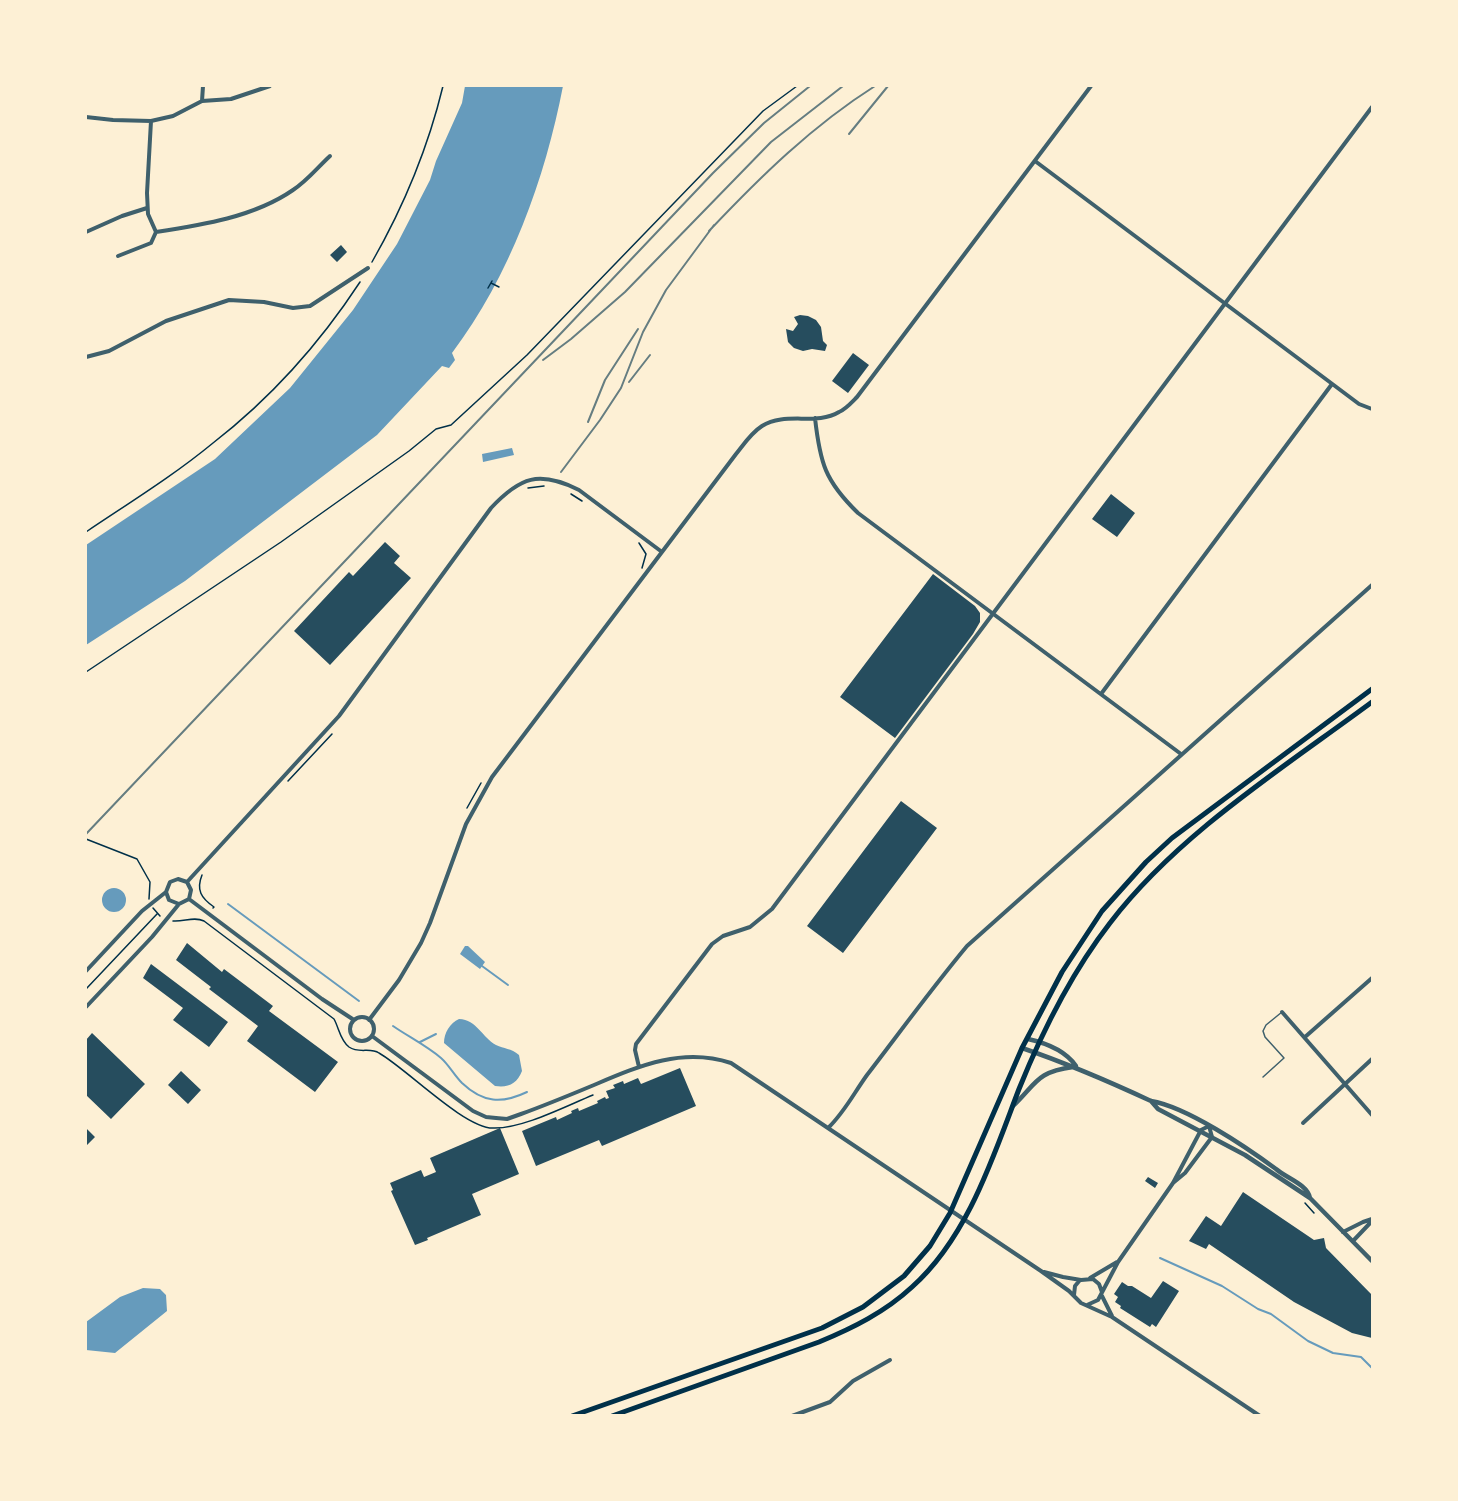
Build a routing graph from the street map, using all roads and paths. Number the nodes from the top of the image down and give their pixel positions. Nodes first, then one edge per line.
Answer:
1 (203, 86) edge
2 (270, 86) edge
3 (443, 86) edge
4 (796, 86) edge
5 (1091, 86) edge
6 (201, 101) junction
7 (1372, 107) edge
8 (86, 117) edge
9 (152, 121) junction
10 (330, 156) dead end
11 (1035, 161) junction
12 (147, 208) junction
13 (86, 232) edge
14 (156, 232) junction
15 (118, 256) dead end
16 (368, 268) joint
17 (360, 281) dead end
18 (499, 287) dead end
19 (488, 288) dead end
20 (1225, 304) junction
21 (86, 357) edge
22 (1332, 384) junction
23 (1372, 409) edge
24 (814, 418) junction
25 (548, 486) dead end
26 (522, 490) dead end
27 (570, 493) dead end
28 (588, 505) dead end
29 (86, 532) edge
30 (636, 541) dead end
31 (662, 552) junction
32 (638, 573) dead end
33 (1372, 585) edge
34 (993, 615) junction
35 (86, 672) edge
36 (1372, 689) edge
37 (1101, 693) junction
38 (1372, 702) edge
39 (336, 729) dead end
40 (1181, 754) junction
41 (486, 776) dead end
42 (286, 784) dead end
43 (465, 813) dead end
44 (86, 839) edge
45 (204, 872) dead end
46 (187, 882) junction
47 (166, 892) junction
48 (189, 899) junction
49 (150, 903) junction
50 (179, 904) junction
51 (157, 913) junction
52 (209, 914) junction
53 (168, 920) junction
54 (204, 921) junction
55 (86, 971) edge
56 (1372, 978) edge
57 (86, 989) edge
58 (86, 1008) edge
59 (1282, 1012) joint
60 (354, 1020) junction
61 (369, 1020) junction
62 (372, 1036) junction
63 (1305, 1037) junction
64 (1028, 1039) junction
65 (1041, 1042) junction
66 (1022, 1047) junction
67 (1036, 1052) junction
68 (1372, 1059) edge
69 (639, 1067) junction
70 (1077, 1067) junction
71 (1263, 1077) dead end
72 (1345, 1084) junction
73 (593, 1095) dead end
74 (1151, 1101) junction
75 (1013, 1106) junction
76 (1372, 1115) edge
77 (1303, 1123) dead end
78 (1209, 1126) junction
79 (828, 1128) junction
80 (1201, 1130) junction
81 (1212, 1137) junction
82 (1173, 1183) junction
83 (1300, 1198) dead end
84 (1310, 1198) junction
85 (1314, 1213) dead end
86 (1372, 1220) edge
87 (1343, 1232) junction
88 (1353, 1241) junction
89 (1372, 1261) edge
90 (1118, 1262) junction
91 (1041, 1271) junction
92 (1089, 1278) junction
93 (1080, 1280) junction
94 (1101, 1294) junction
95 (1075, 1296) junction
96 (1086, 1305) junction
97 (1113, 1317) junction
98 (890, 1360) dead end
99 (572, 1416) edge
100 (612, 1416) edge
101 (792, 1416) edge
102 (1260, 1416) edge

1 - 6 street
2 - 6 street
3 - 16 path
4 - 35 path
5 - 11 street
6 - 9 street
7 - 20 street
8 - 9 street
9 - 12 street
10 - 14 street
11 - 20 street
11 - 24 street
12 - 13 street
12 - 14 street
14 - 15 street
16 - 21 street
17 - 29 path
18 - 19 path
20 - 22 street
20 - 34 street
22 - 23 street
22 - 37 street
24 - 31 street
24 - 34 street
25 - 26 path
27 - 28 path
30 - 32 path
31 - 46 street
31 - 61 street
33 - 40 street
34 - 37 street
34 - 69 street
36 - 64 main road
37 - 40 street
38 - 65 main road
39 - 42 path
40 - 79 street
41 - 43 path
44 - 49 path
45 - 52 path
46 - 47 street
46 - 48 street
47 - 49 street
47 - 50 street
48 - 50 street
48 - 52 street
49 - 51 path
49 - 55 street
50 - 53 street
51 - 53 path
51 - 57 path
52 - 54 path
52 - 60 street
53 - 54 path
53 - 58 street
54 - 73 path
56 - 63 street
59 - 63 street
59 - 71 lane
60 - 61 street
60 - 62 street
61 - 62 street
62 - 69 street
63 - 72 street
64 - 65 street
64 - 66 main road
65 - 67 main road
65 - 70 street
66 - 67 street
66 - 99 main road
67 - 70 street
67 - 75 main road
68 - 72 street
69 - 79 street
70 - 74 street
70 - 75 street
72 - 76 street
72 - 77 street
74 - 78 street
74 - 80 street
75 - 100 main road
78 - 80 street
78 - 81 street
78 - 84 street
79 - 91 street
80 - 81 street
80 - 82 street
81 - 82 street
81 - 84 street
82 - 90 street
83 - 85 path
84 - 87 street
86 - 87 street
86 - 88 street
87 - 88 street
88 - 89 street
90 - 92 street
90 - 94 street
91 - 93 street
91 - 95 street
92 - 93 street
92 - 94 street
93 - 95 street
94 - 96 street
94 - 97 street
95 - 96 street
96 - 97 street
97 - 102 street
98 - 101 street

